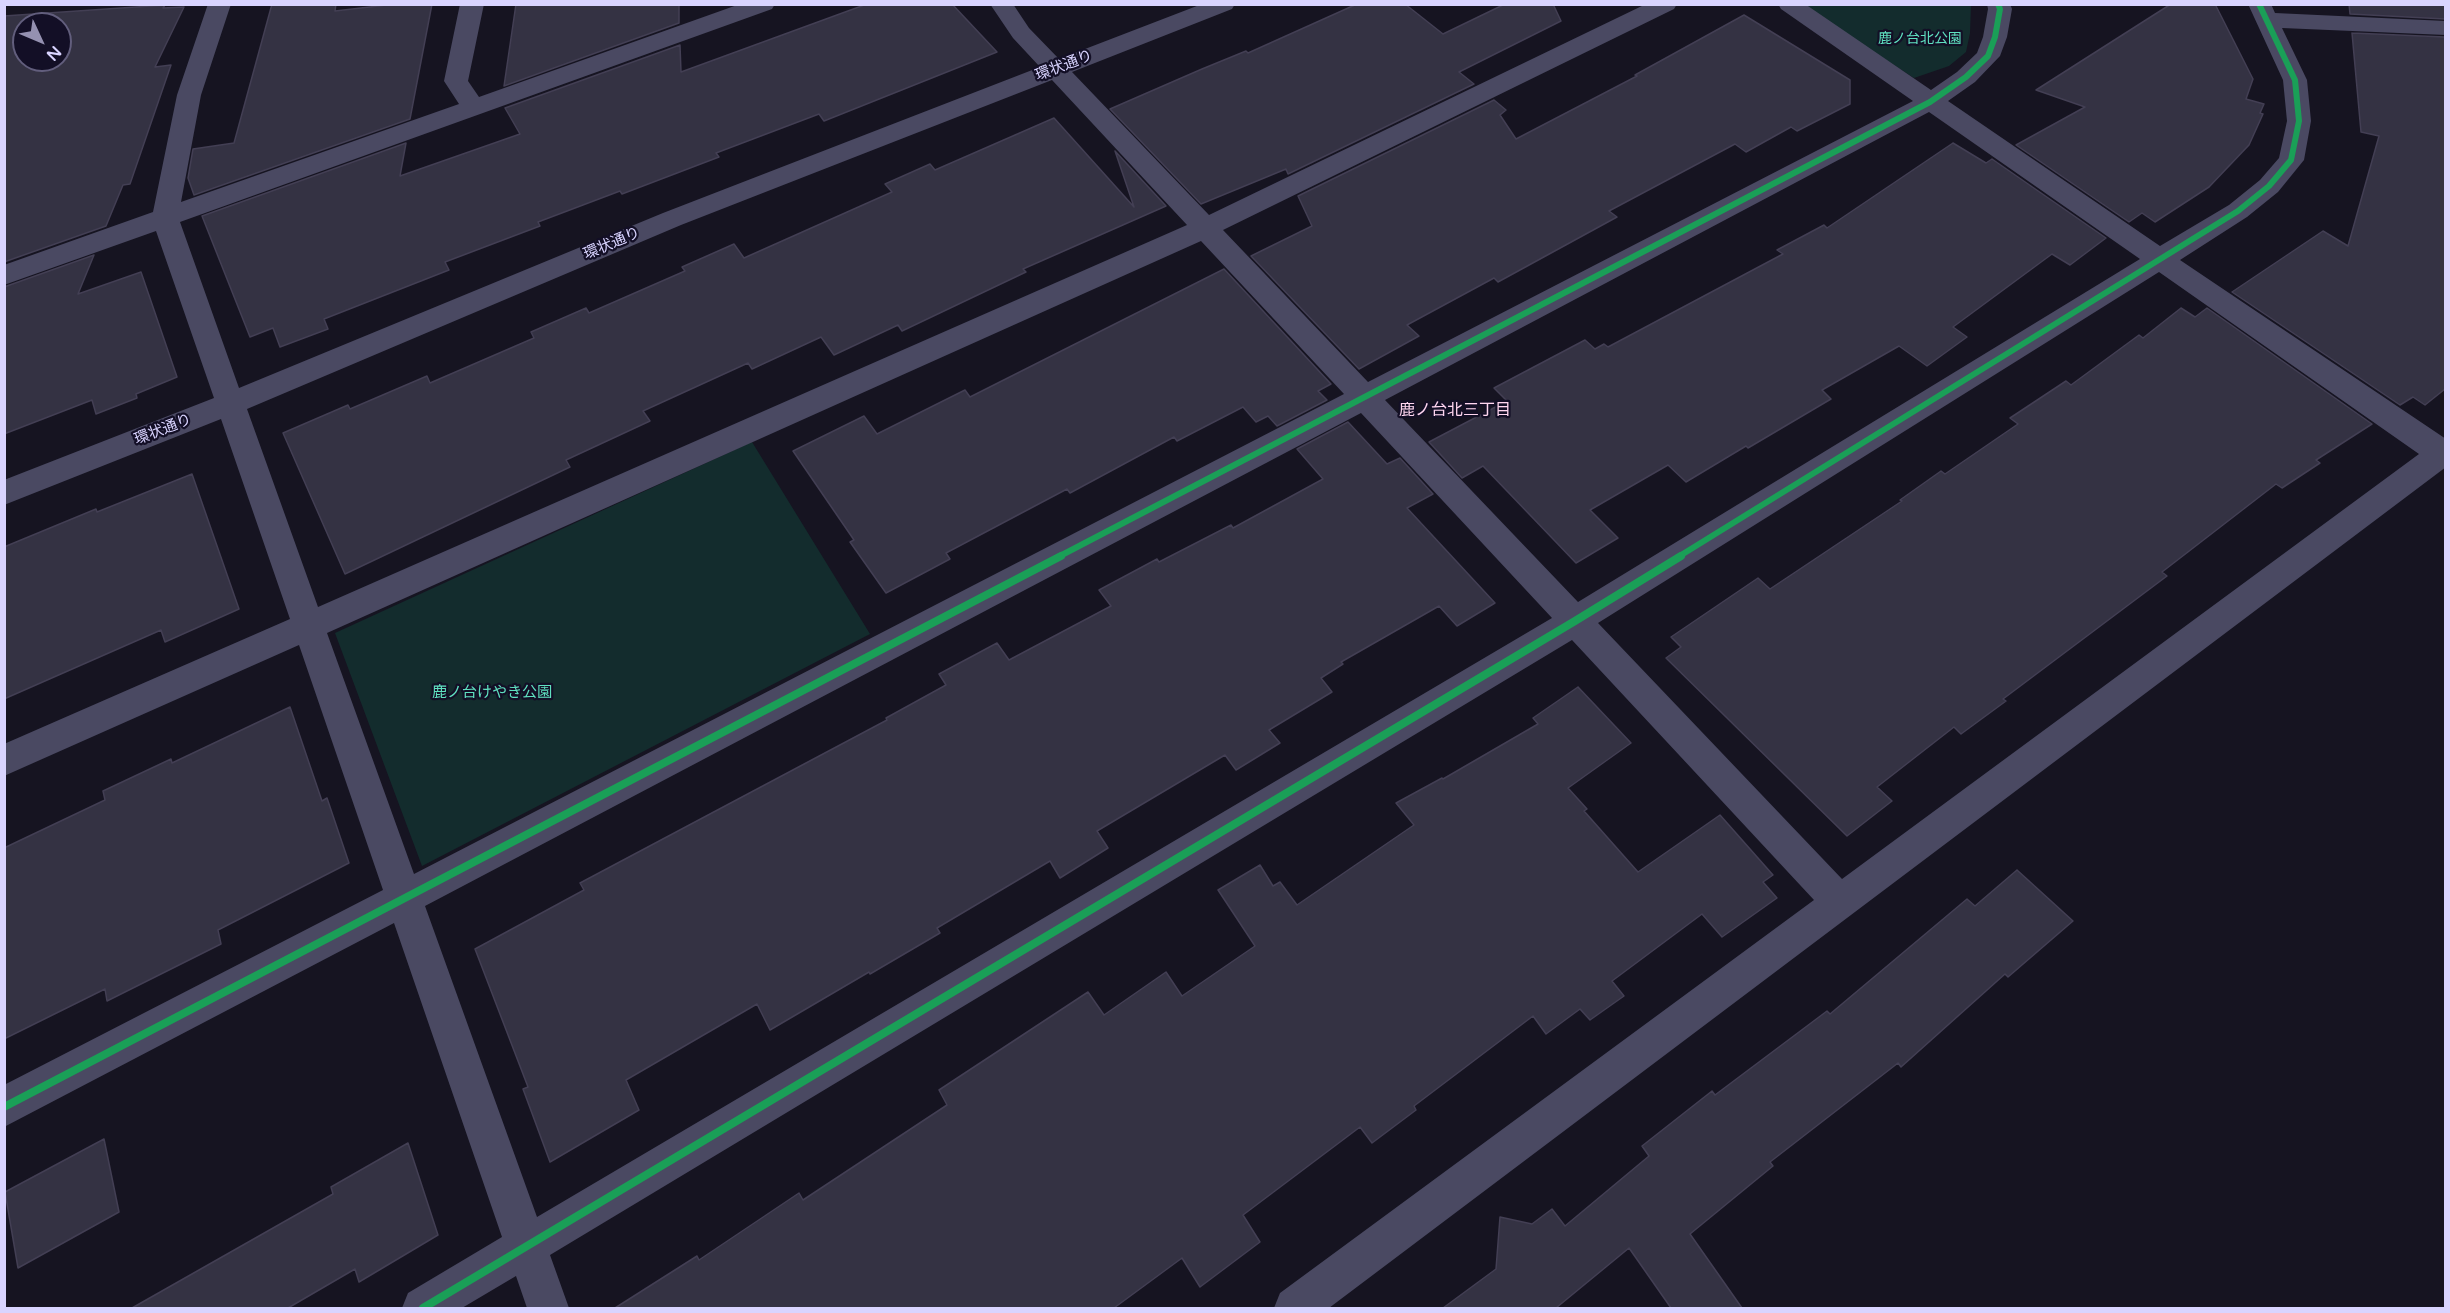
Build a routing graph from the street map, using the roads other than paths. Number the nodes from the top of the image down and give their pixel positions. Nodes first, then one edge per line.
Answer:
1 (220, 4) edge
2 (472, 4) edge
3 (764, 4) edge
4 (1001, 4) edge
5 (1224, 4) edge
6 (1666, 4) edge
7 (1789, 4) edge
8 (1998, 4) edge
9 (2263, 12) edge
10 (718, 13) edge
11 (2445, 28) edge
12 (1055, 69) junction
13 (1930, 102) junction
14 (474, 108) junction
15 (165, 218) junction
16 (1205, 228) junction
17 (2160, 260) junction
18 (4, 275) edge
19 (1365, 398) junction
20 (230, 404) junction
21 (2444, 452) edge
22 (4, 493) edge
23 (1575, 621) junction
24 (308, 626) junction
25 (4, 761) edge
26 (403, 898) junction
27 (1840, 902) junction
28 (4, 1107) edge
29 (526, 1246) junction
30 (423, 1308) edge
31 (548, 1308) edge
32 (1295, 1308) edge

1 - 15 street
2 - 14 street
3 - 10 street
4 - 12 street
5 - 12 street, 環状通り
6 - 16 street
7 - 13 street
8 - 13 street
9 - 11 street
9 - 17 street
10 - 14 street
12 - 16 street
12 - 20 street, 環状通り
13 - 17 street
13 - 19 street
14 - 15 street
15 - 18 street
15 - 20 street
16 - 19 street
16 - 24 street
17 - 21 street
17 - 23 street
19 - 23 street
19 - 26 street
20 - 22 street, 環状通り
20 - 24 street
21 - 27 street
23 - 27 street
23 - 29 street
24 - 25 street
24 - 26 street
26 - 28 street
26 - 29 street
27 - 32 street
29 - 30 street
29 - 31 street

